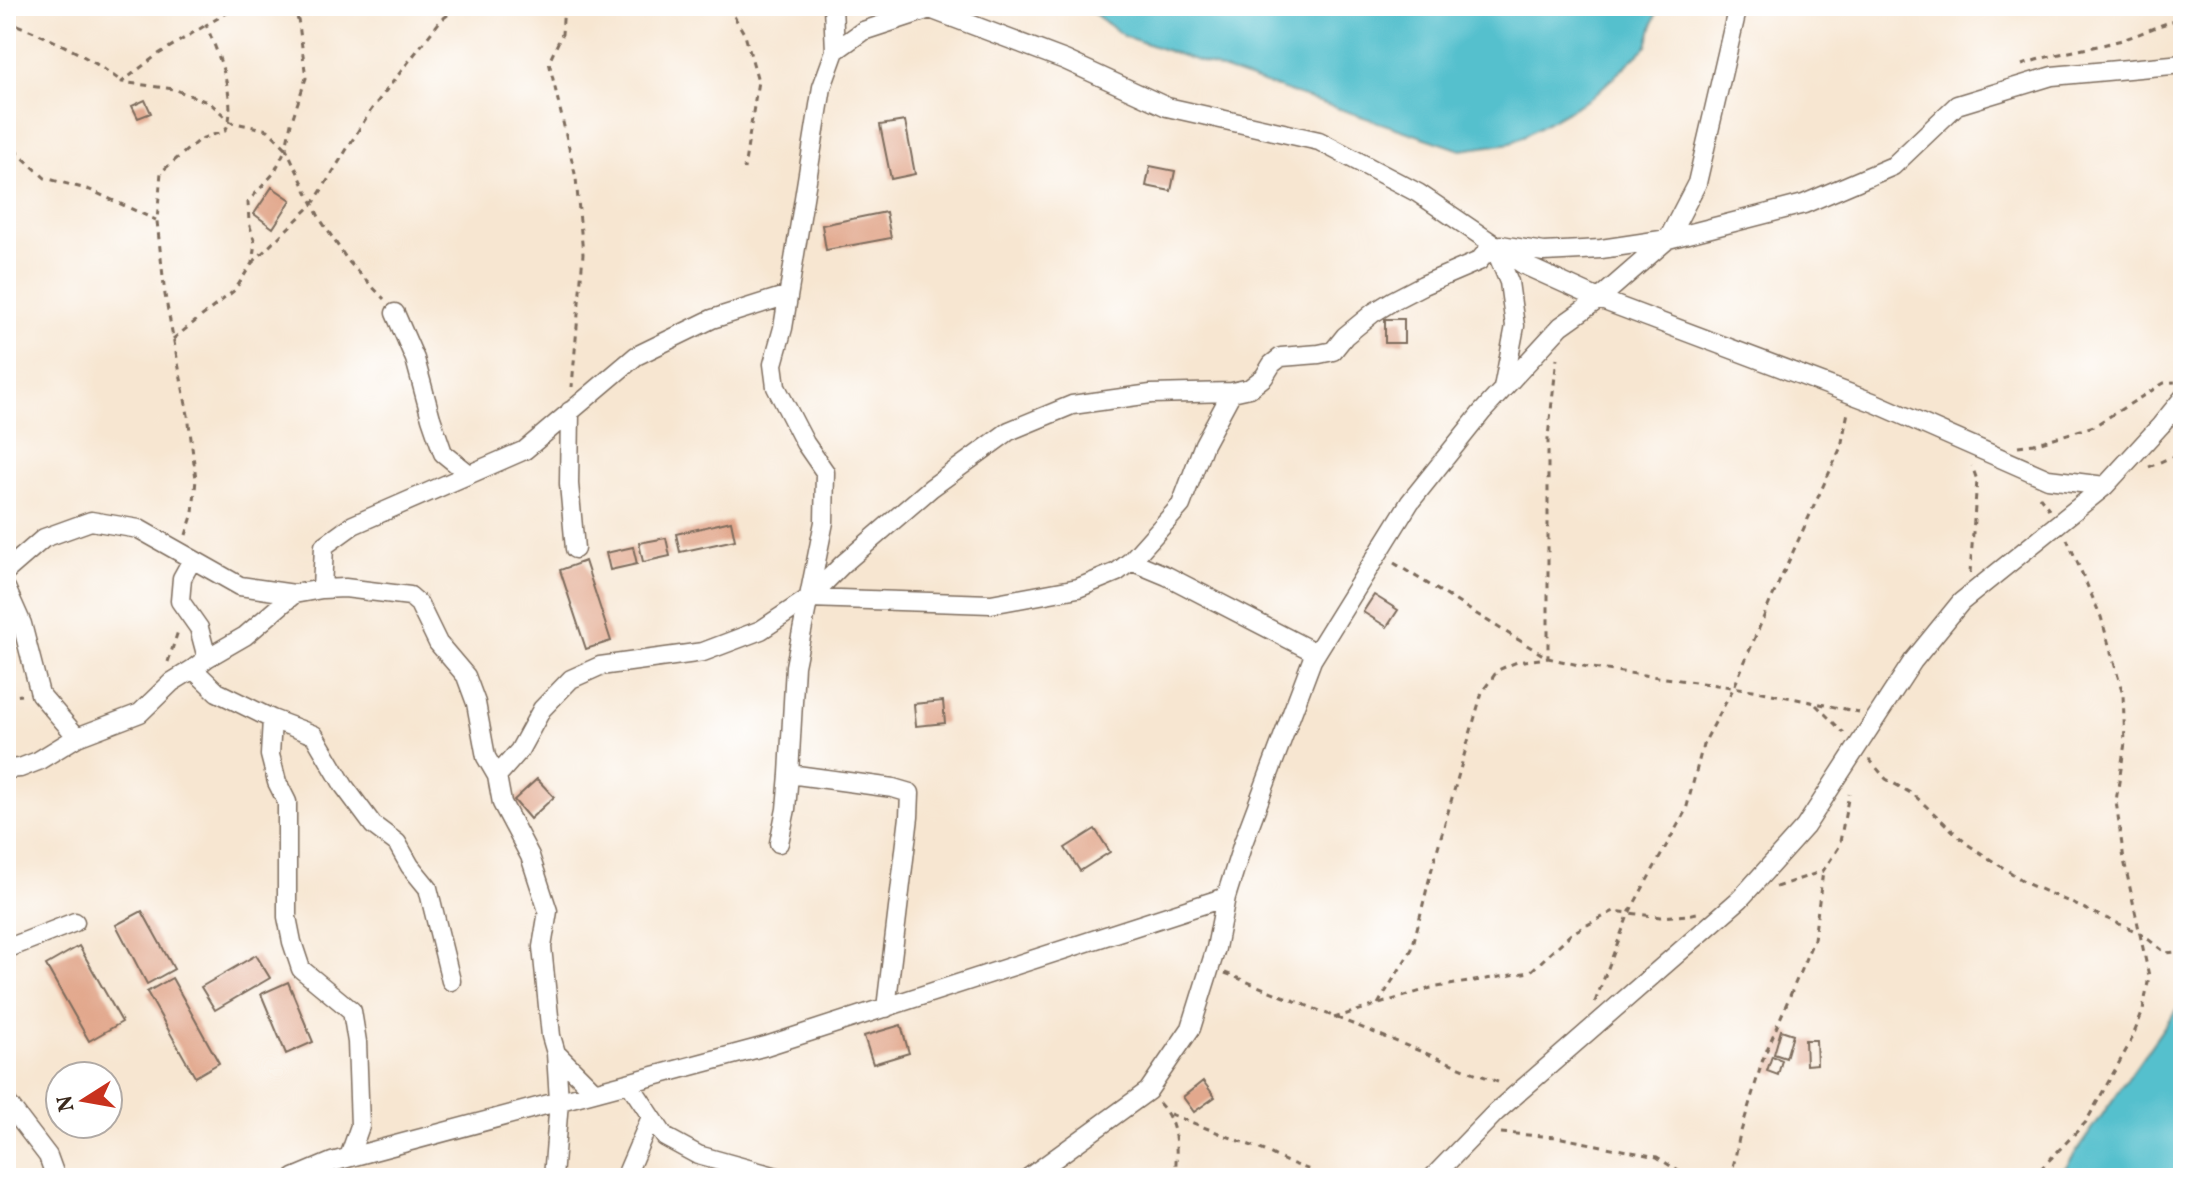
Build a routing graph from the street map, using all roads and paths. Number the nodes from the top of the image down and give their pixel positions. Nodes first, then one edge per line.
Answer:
1 (239, 6) edge
2 (294, 6) edge
3 (460, 6) edge
4 (564, 6) edge
5 (728, 6) edge
6 (833, 6) edge
7 (1738, 6) edge
8 (923, 8) edge
9 (2183, 19) edge
10 (6, 21) edge
11 (206, 25) junction
12 (835, 51) junction
13 (2183, 64) edge
14 (2012, 69) dead end
15 (122, 82) junction
16 (231, 122) junction
17 (6, 142) edge
18 (286, 148) junction
19 (744, 169) dead end
20 (313, 204) junction
21 (157, 221) junction
22 (1668, 239) junction
23 (1493, 244) junction
24 (252, 263) junction
25 (788, 295) junction
26 (1599, 299) junction
27 (395, 313) joint
28 (173, 339) junction
29 (1557, 358) dead end
30 (2183, 381) edge
31 (1503, 389) junction
32 (1232, 392) junction
33 (1851, 394) junction
34 (2183, 398) edge
35 (570, 411) junction
36 (1963, 442) junction
37 (1984, 451) junction
38 (469, 474) junction
39 (2105, 486) junction
40 (2033, 489) dead end
41 (2059, 522) junction
42 (575, 549) dead end
43 (1377, 553) junction
44 (186, 557) junction
45 (1131, 561) junction
46 (6, 571) edge
47 (6, 588) edge
48 (322, 589) junction
49 (294, 594) junction
50 (1968, 597) junction
51 (809, 598) junction
52 (178, 632) dead end
53 (1316, 653) junction
54 (1548, 658) junction
55 (200, 663) junction
56 (1734, 687) junction
57 (157, 696) junction
58 (1813, 702) junction
59 (1878, 716) junction
60 (272, 719) junction
61 (77, 737) junction
62 (1858, 747) junction
63 (6, 769) edge
64 (789, 774) junction
65 (497, 776) junction
66 (1850, 791) dead end
67 (779, 843) dead end
68 (1823, 871) junction
69 (1767, 890) dead end
70 (1226, 897) junction
71 (1701, 911) dead end
72 (1629, 913) junction
73 (75, 922) dead end
74 (2140, 933) junction
75 (6, 949) edge
76 (2183, 951) edge
77 (1210, 967) junction
78 (451, 981) dead end
79 (1378, 1004) junction
80 (886, 1008) junction
81 (1591, 1011) dead end
82 (1334, 1018) junction
83 (556, 1053) junction
84 (629, 1083) junction
85 (594, 1091) junction
86 (1148, 1091) junction
87 (1520, 1091) junction
88 (6, 1101) edge
89 (559, 1101) junction
90 (1170, 1114) junction
91 (651, 1117) junction
92 (1477, 1131) junction
93 (349, 1157) junction
94 (56, 1178) edge
95 (294, 1178) edge
96 (553, 1178) edge
97 (625, 1178) edge
98 (781, 1178) edge
99 (1028, 1178) edge
100 (1175, 1178) edge
101 (1320, 1178) edge
102 (1432, 1178) edge
103 (1689, 1178) edge
104 (1731, 1178) edge
105 (2032, 1178) edge

1 - 11 path
2 - 18 path
3 - 20 path
4 - 35 path
5 - 19 path
6 - 12 street
7 - 22 street
8 - 12 street
8 - 23 street
9 - 14 path
10 - 15 path
11 - 15 path
11 - 16 path
12 - 25 street
13 - 22 street
15 - 16 path
16 - 18 path
16 - 21 path
17 - 21 path
18 - 20 path
18 - 24 path
20 - 24 path
20 - 27 path
21 - 28 path
22 - 23 street
22 - 26 street
23 - 26 street
23 - 31 street
23 - 32 street
24 - 28 path
25 - 35 street
25 - 51 street
26 - 31 street
26 - 33 street
27 - 38 street
28 - 44 path
29 - 54 path
30 - 37 path
31 - 43 street
32 - 45 street
32 - 51 street
33 - 36 street
33 - 56 path
34 - 39 street
35 - 38 street
35 - 42 street
36 - 37 street
36 - 50 path
37 - 39 street
38 - 48 street
39 - 41 street
40 - 41 path
41 - 50 street
41 - 74 path
43 - 53 street
43 - 54 path
44 - 46 street
44 - 49 street
44 - 55 street
45 - 51 street
45 - 53 street
47 - 61 street
48 - 49 street
48 - 65 street
49 - 55 street
50 - 59 street
51 - 64 street
51 - 65 street
52 - 57 path
53 - 70 street
54 - 56 path
54 - 79 path
55 - 57 street
55 - 60 street
56 - 58 path
56 - 72 path
57 - 61 street
58 - 59 path
58 - 62 path
59 - 62 street
60 - 78 street
60 - 93 street
61 - 63 street
62 - 74 path
62 - 87 street
64 - 67 street
64 - 80 street
65 - 83 street
66 - 68 path
68 - 69 path
68 - 104 path
70 - 77 street
70 - 80 street
71 - 72 path
72 - 79 path
72 - 81 path
73 - 75 street
74 - 76 path
74 - 105 path
77 - 82 path
77 - 86 street
79 - 82 path
80 - 84 street
82 - 87 path
83 - 85 street
83 - 89 street
84 - 85 street
84 - 91 street
85 - 89 street
86 - 90 path
86 - 99 street
87 - 92 street
88 - 94 street
89 - 93 street
89 - 96 street
90 - 100 path
90 - 101 path
91 - 97 street
91 - 98 street
92 - 102 street
92 - 103 path
93 - 95 street

